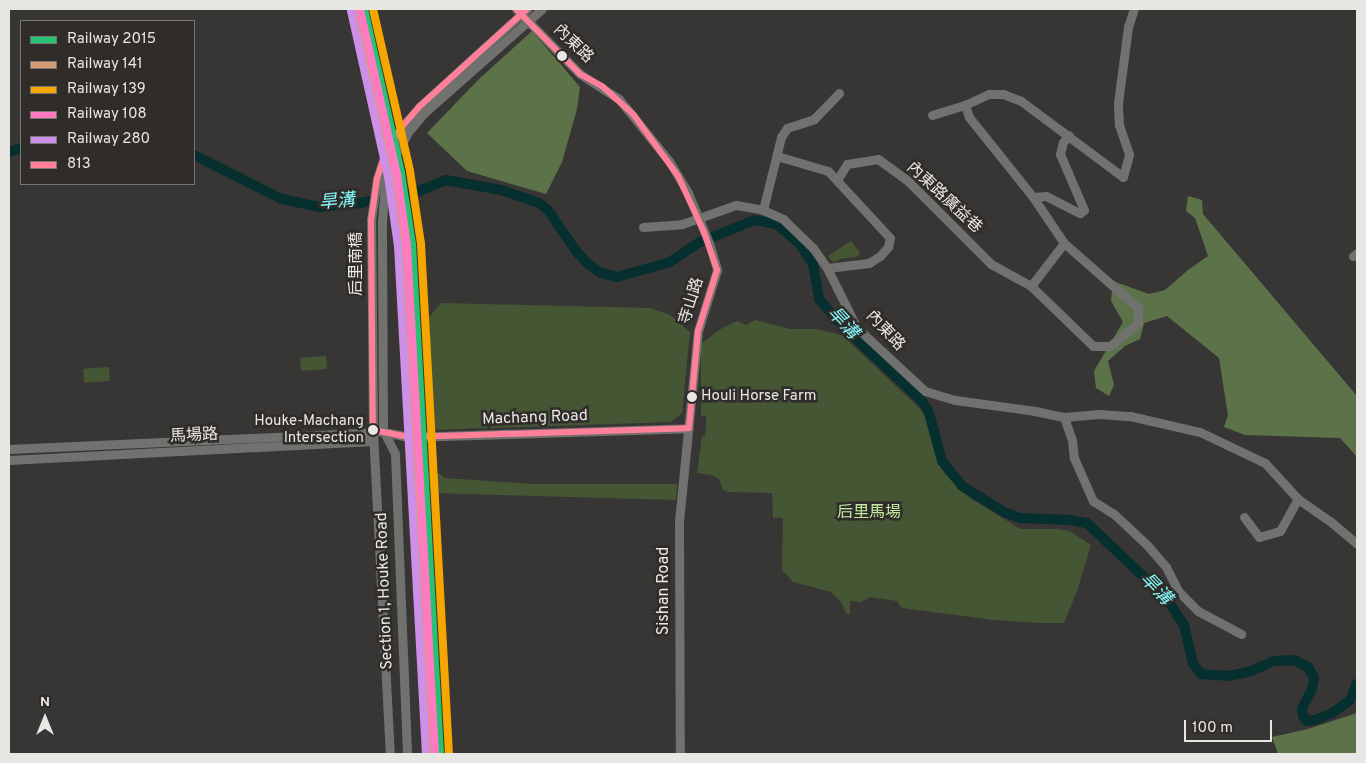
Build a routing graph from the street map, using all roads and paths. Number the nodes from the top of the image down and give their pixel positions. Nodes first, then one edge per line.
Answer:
1 (516, 9) edge
2 (528, 9) edge
3 (542, 9) edge
4 (1134, 9) edge
5 (839, 93) dead end
6 (965, 105) junction
7 (932, 115) dead end
8 (1069, 135) junction
9 (777, 156) junction
10 (838, 180) junction
11 (1032, 197) junction
12 (763, 210) junction
13 (698, 218) junction
14 (643, 227) dead end
15 (704, 232) joint
16 (1064, 243) junction
17 (827, 268) junction
18 (1031, 286) junction
19 (1064, 417) junction
20 (690, 428) junction
21 (373, 430) junction
22 (383, 430) junction
23 (9, 449) edge
24 (9, 460) edge
25 (1298, 499) junction
26 (1244, 517) dead end
27 (1357, 544) edge
28 (1241, 634) dead end
29 (390, 754) edge
30 (407, 754) edge
31 (680, 754) edge

1 - 13 street, 內東路
2 - 21 street, 后里南橋, bridge
3 - 22 street, 后里南橋, bridge
4 - 8 street
5 - 9 street
6 - 7 street
6 - 8 street
6 - 11 street, 內東路廣益巷
8 - 11 street
9 - 10 street
9 - 12 street
10 - 17 street
10 - 18 street, 內東路廣益巷
11 - 16 street, 內東路廣益巷
12 - 13 street, 內東路
12 - 17 street, 內東路
13 - 14 street
13 - 15 street, 內東路
15 - 20 street, 寺山路
16 - 18 street
16 - 18 street, 內東路廣益巷
17 - 19 street, 內東路
19 - 25 street, 內東路
19 - 28 street
20 - 22 street, Machang Road
20 - 31 street, Sishan Road
21 - 22 street, 馬場路
21 - 23 street, 馬場路
21 - 24 street, 馬場路
21 - 29 street, Section 1, Houke Road
22 - 30 street, Section 1, Houke Road
25 - 26 street
25 - 27 street, 內東路

